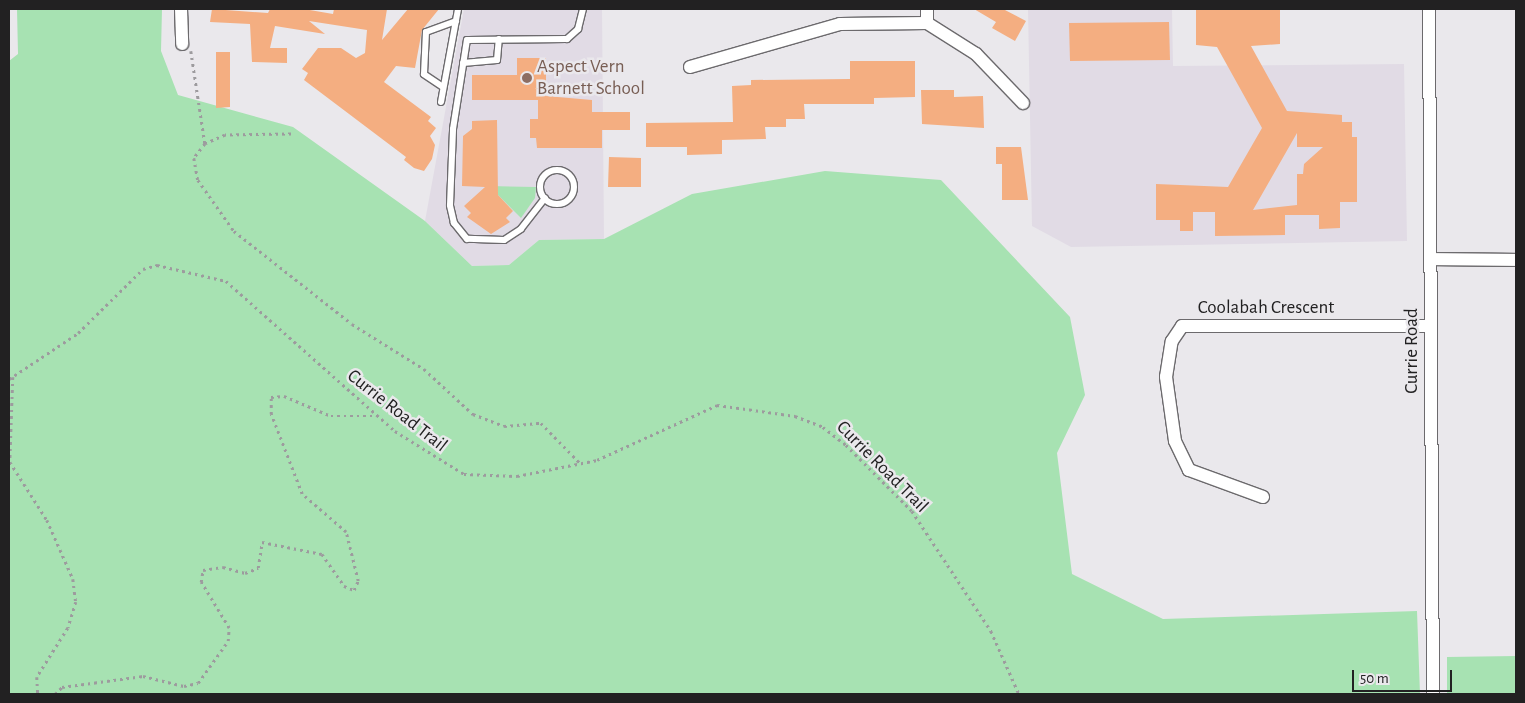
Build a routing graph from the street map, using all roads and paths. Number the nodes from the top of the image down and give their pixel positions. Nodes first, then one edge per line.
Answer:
1 (181, 9) edge
2 (458, 9) edge
3 (583, 9) edge
4 (927, 9) edge
5 (1430, 9) edge
6 (456, 21) junction
7 (927, 23) junction
8 (499, 39) junction
9 (182, 44) joint
10 (463, 63) junction
11 (690, 68) dead end
12 (443, 87) junction
13 (441, 102) dead end
14 (1023, 103) dead end
15 (290, 134) dead end
16 (205, 144) junction
17 (545, 198) junction
18 (1432, 259) junction
19 (1516, 260) edge
20 (1430, 326) junction
21 (13, 377) junction
22 (9, 379) edge
23 (377, 416) junction
24 (580, 463) junction
25 (1263, 497) dead end
26 (38, 694) edge
27 (54, 694) edge
28 (1019, 694) edge
29 (1433, 694) edge

1 - 9 street
2 - 6 lane
3 - 8 lane
4 - 7 street
5 - 18 street, Currie Road
6 - 12 lane
6 - 12 lane
7 - 11 street
7 - 14 street
8 - 10 lane
8 - 10 lane
9 - 16 path
10 - 17 lane
12 - 13 lane
15 - 16 path
16 - 24 path
17 - 17 lane
18 - 19 street
18 - 20 street, Currie Road
20 - 25 street, Coolabah Crescent
20 - 29 street, Currie Road
21 - 22 path, Currie Road Trail
21 - 23 path, Currie Road Trail
21 - 26 path
23 - 24 path, Currie Road Trail
23 - 27 path
24 - 28 path, Currie Road Trail

